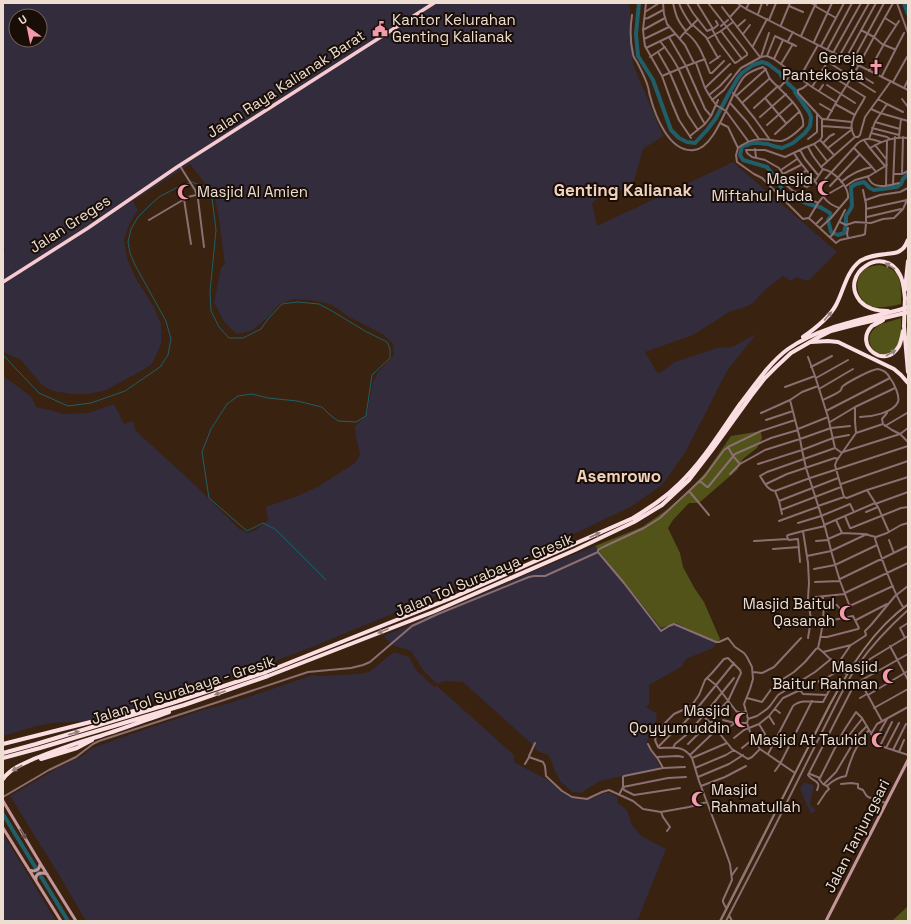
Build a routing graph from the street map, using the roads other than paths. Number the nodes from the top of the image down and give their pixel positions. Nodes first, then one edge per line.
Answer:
1 (434, 3) edge
2 (646, 3) edge
3 (659, 3) edge
4 (663, 3) edge
5 (673, 3) edge
6 (679, 3) edge
7 (687, 3) edge
8 (697, 3) edge
9 (708, 3) edge
10 (737, 3) edge
11 (749, 3) edge
12 (762, 3) edge
13 (776, 3) edge
14 (811, 3) edge
15 (832, 3) edge
16 (844, 3) edge
17 (852, 3) edge
18 (861, 3) edge
19 (869, 3) edge
20 (876, 3) edge
21 (884, 3) edge
22 (893, 3) edge
23 (897, 3) edge
24 (790, 4) edge
25 (816, 5) edge
26 (740, 6) junction
27 (722, 7) dead end
28 (746, 9) junction
29 (663, 10) junction
30 (645, 12) junction
31 (803, 12) dead end
32 (828, 13) junction
33 (758, 14) junction
34 (632, 15) dead end
35 (730, 17) junction
36 (665, 18) junction
37 (836, 18) junction
38 (885, 18) junction
39 (644, 19) junction
40 (698, 19) junction
41 (768, 19) junction
42 (728, 20) dead end
43 (744, 20) dead end
44 (899, 21) dead end
45 (716, 22) dead end
46 (733, 22) junction
47 (722, 25) junction
48 (780, 25) junction
49 (896, 25) junction
50 (669, 26) junction
51 (693, 26) junction
52 (750, 26) dead end
53 (726, 27) junction
54 (737, 27) junction
55 (712, 29) junction
56 (643, 30) junction
57 (861, 30) junction
58 (686, 31) junction
59 (721, 31) junction
60 (793, 32) junction
61 (769, 33) dead end
62 (868, 33) junction
63 (908, 33) edge
64 (675, 34) junction
65 (743, 34) junction
66 (904, 34) dead end
67 (715, 35) junction
68 (801, 36) junction
69 (874, 36) junction
70 (669, 37) junction
71 (680, 38) junction
72 (644, 39) junction
73 (707, 39) junction
74 (784, 40) junction
75 (660, 41) junction
76 (788, 42) junction
77 (814, 42) junction
78 (793, 44) junction
79 (884, 44) junction
80 (752, 46) junction
81 (796, 46) dead end
82 (819, 46) junction
83 (665, 47) junction
84 (646, 48) junction
85 (827, 50) junction
86 (895, 50) junction
87 (658, 52) junction
88 (834, 52) junction
89 (840, 55) junction
90 (767, 56) junction
91 (908, 56) edge
92 (650, 57) junction
93 (761, 57) junction
94 (846, 58) junction
95 (742, 59) junction
96 (774, 59) junction
97 (705, 60) junction
98 (724, 61) dead end
99 (828, 62) junction
100 (852, 62) junction
101 (695, 63) junction
102 (710, 63) dead end
103 (730, 64) dead end
104 (782, 64) junction
105 (858, 65) junction
106 (686, 66) junction
107 (678, 69) junction
108 (766, 69) junction
109 (822, 70) junction
110 (869, 71) junction
111 (855, 72) junction
112 (670, 73) junction
113 (793, 73) junction
114 (730, 74) dead end
115 (662, 76) junction
116 (882, 76) junction
117 (799, 77) junction
118 (852, 77) junction
119 (770, 79) junction
120 (908, 80) edge
121 (892, 81) junction
122 (873, 83) dead end
123 (808, 84) junction
124 (823, 85) dead end
125 (826, 85) dead end
126 (846, 85) junction
127 (779, 87) junction
128 (812, 87) junction
129 (705, 88) junction
130 (904, 88) junction
131 (908, 90) edge
132 (819, 91) junction
133 (875, 92) dead end
134 (733, 93) junction
135 (786, 94) junction
136 (841, 94) junction
137 (709, 96) junction
138 (736, 96) junction
139 (765, 98) junction
140 (878, 99) junction
141 (902, 99) dead end
142 (712, 100) junction
143 (718, 100) dead end
144 (793, 102) junction
145 (730, 103) junction
146 (742, 103) junction
147 (836, 103) junction
148 (855, 103) dead end
149 (820, 104) dead end
150 (887, 104) junction
151 (716, 105) junction
152 (771, 107) junction
153 (908, 107) edge
154 (754, 108) dead end
155 (871, 109) junction
156 (726, 111) junction
157 (832, 111) junction
158 (799, 112) junction
159 (903, 112) dead end
160 (880, 113) junction
161 (817, 114) junction
162 (779, 115) junction
163 (855, 115) junction
164 (710, 116) junction
165 (760, 117) dead end
166 (827, 119) junction
167 (901, 119) junction
168 (822, 120) junction
169 (908, 121) edge
170 (852, 122) junction
171 (875, 122) junction
172 (720, 123) junction
173 (786, 123) junction
174 (705, 124) junction
175 (767, 125) dead end
176 (822, 126) junction
177 (872, 128) junction
178 (851, 129) junction
179 (900, 129) junction
180 (698, 130) junction
181 (870, 133) junction
182 (776, 134) dead end
183 (834, 134) dead end
184 (899, 136) junction
185 (855, 137) junction
186 (895, 137) junction
187 (903, 137) junction
188 (908, 138) edge
189 (759, 139) junction
190 (808, 139) dead end
191 (868, 139) junction
192 (890, 139) junction
193 (770, 140) junction
194 (820, 140) junction
195 (864, 140) junction
196 (748, 141) junction
197 (887, 141) junction
198 (881, 142) junction
199 (824, 143) junction
200 (814, 144) junction
201 (875, 145) junction
202 (808, 147) junction
203 (738, 148) junction
204 (828, 148) junction
205 (854, 148) junction
206 (870, 148) junction
207 (755, 149) junction
208 (800, 150) junction
209 (794, 153) junction
210 (860, 154) junction
211 (834, 155) junction
212 (756, 157) junction
213 (797, 159) junction
214 (887, 160) junction
215 (827, 161) junction
216 (801, 165) junction
217 (886, 165) junction
218 (180, 166) junction
219 (872, 167) junction
220 (822, 168) junction
221 (781, 170) junction
222 (806, 171) junction
223 (908, 171) edge
224 (832, 172) junction
225 (876, 172) junction
226 (783, 174) junction
227 (801, 174) junction
228 (894, 174) junction
229 (902, 174) junction
230 (818, 175) junction
231 (796, 176) junction
232 (868, 177) junction
233 (838, 178) junction
234 (787, 180) junction
235 (814, 182) junction
236 (841, 182) junction
237 (899, 183) dead end
238 (893, 185) junction
239 (150, 186) joint
240 (830, 186) dead end
241 (845, 186) junction
242 (886, 186) junction
243 (818, 187) junction
244 (908, 188) edge
245 (863, 190) dead end
246 (196, 195) junction
247 (824, 197) junction
248 (184, 199) junction
249 (908, 199) edge
250 (866, 200) junction
251 (817, 205) junction
252 (839, 208) junction
253 (866, 209) junction
254 (903, 209) junction
255 (845, 210) dead end
256 (866, 217) junction
257 (809, 218) junction
258 (822, 218) dead end
259 (149, 220) dead end
260 (840, 222) junction
261 (866, 223) junction
262 (816, 224) junction
263 (820, 228) junction
264 (848, 228) dead end
265 (830, 237) junction
266 (848, 238) junction
267 (908, 240) edge
268 (191, 244) dead end
269 (204, 248) dead end
270 (908, 261) edge
271 (3, 282) edge
272 (904, 299) junction
273 (908, 307) edge
274 (899, 312) junction
275 (908, 312) edge
276 (887, 317) junction
277 (904, 326) junction
278 (808, 343) junction
279 (787, 350) junction
280 (832, 356) dead end
281 (808, 358) dead end
282 (848, 360) dead end
283 (811, 367) junction
284 (853, 369) dead end
285 (908, 372) edge
286 (815, 377) junction
287 (890, 378) junction
288 (908, 383) edge
289 (786, 387) dead end
290 (819, 387) junction
291 (895, 388) junction
292 (790, 400) junction
293 (823, 400) junction
294 (855, 407) junction
295 (793, 411) junction
296 (826, 411) junction
297 (760, 412) dead end
298 (886, 413) junction
299 (907, 413) edge
300 (828, 417) junction
301 (860, 417) dead end
302 (766, 420) dead end
303 (795, 420) junction
304 (830, 422) junction
305 (884, 425) junction
306 (850, 426) dead end
307 (831, 428) junction
308 (908, 428) edge
309 (798, 430) junction
310 (856, 433) junction
311 (900, 434) junction
312 (848, 435) dead end
313 (833, 438) junction
314 (800, 440) junction
315 (908, 442) edge
316 (908, 446) edge
317 (728, 447) junction
318 (835, 448) junction
319 (802, 450) junction
320 (842, 453) junction
321 (733, 456) junction
322 (804, 459) junction
323 (838, 459) junction
324 (908, 461) edge
325 (740, 464) junction
326 (758, 464) dead end
327 (806, 468) junction
328 (836, 469) junction
329 (730, 474) dead end
330 (908, 477) edge
331 (810, 478) junction
332 (838, 478) junction
333 (700, 481) junction
334 (765, 484) junction
335 (840, 484) junction
336 (812, 487) junction
337 (841, 487) junction
338 (867, 490) junction
339 (775, 491) junction
340 (689, 492) junction
341 (908, 492) edge
342 (844, 496) junction
343 (815, 497) junction
344 (779, 501) junction
345 (875, 503) junction
346 (818, 507) junction
347 (878, 507) junction
348 (908, 507) edge
349 (781, 510) junction
350 (854, 512) junction
351 (866, 512) dead end
352 (782, 514) dead end
353 (709, 515) dead end
354 (821, 516) junction
355 (845, 516) junction
356 (882, 516) junction
357 (836, 520) junction
358 (779, 521) dead end
359 (798, 523) dead end
360 (908, 523) edge
361 (825, 526) junction
362 (803, 531) junction
363 (889, 532) junction
364 (842, 533) junction
365 (867, 534) junction
366 (876, 537) junction
367 (788, 539) junction
368 (828, 539) junction
369 (889, 540) dead end
370 (754, 541) dead end
371 (816, 541) dead end
372 (877, 545) junction
373 (908, 546) edge
374 (799, 548) junction
375 (773, 549) dead end
376 (831, 551) junction
377 (598, 552) junction
378 (894, 553) junction
379 (807, 556) junction
380 (882, 559) junction
381 (800, 562) dead end
382 (908, 563) edge
383 (835, 565) junction
384 (814, 569) dead end
385 (887, 572) junction
386 (840, 580) junction
387 (815, 582) dead end
388 (893, 586) junction
389 (908, 586) edge
390 (845, 594) junction
391 (896, 594) junction
392 (815, 597) dead end
393 (823, 597) junction
394 (888, 604) junction
395 (908, 604) edge
396 (824, 605) junction
397 (850, 607) junction
398 (903, 607) junction
399 (841, 610) junction
400 (908, 610) edge
401 (843, 618) junction
402 (855, 619) junction
403 (823, 621) junction
404 (908, 623) edge
405 (820, 637) junction
406 (907, 637) edge
407 (800, 638) dead end
408 (808, 638) dead end
409 (851, 645) junction
410 (890, 646) junction
411 (818, 648) junction
412 (823, 652) junction
413 (908, 654) edge
414 (308, 658) junction
415 (831, 660) junction
416 (898, 660) junction
417 (734, 663) junction
418 (836, 666) junction
419 (840, 670) junction
420 (860, 671) dead end
421 (908, 671) edge
422 (753, 672) junction
423 (904, 673) junction
424 (846, 674) junction
425 (706, 678) junction
426 (734, 678) dead end
427 (908, 680) edge
428 (860, 681) junction
429 (716, 685) junction
430 (831, 687) dead end
431 (908, 689) edge
432 (800, 690) junction
433 (722, 693) junction
434 (827, 695) junction
435 (867, 695) junction
436 (747, 698) junction
437 (860, 698) dead end
438 (728, 701) junction
439 (812, 701) junction
440 (172, 703) junction
441 (844, 704) junction
442 (184, 705) junction
443 (848, 707) dead end
444 (908, 707) edge
445 (874, 708) junction
446 (697, 709) junction
447 (775, 709) junction
448 (746, 712) junction
449 (780, 712) dead end
450 (703, 716) junction
451 (769, 716) junction
452 (862, 718) junction
453 (748, 719) junction
454 (887, 719) junction
455 (723, 720) dead end
456 (882, 721) junction
457 (892, 722) dead end
458 (711, 723) junction
459 (735, 723) junction
460 (747, 723) junction
461 (759, 724) junction
462 (774, 724) dead end
463 (899, 724) dead end
464 (906, 724) dead end
465 (867, 726) junction
466 (715, 729) junction
467 (748, 729) junction
468 (725, 730) dead end
469 (869, 730) junction
470 (871, 734) junction
471 (734, 738) dead end
472 (753, 739) junction
473 (875, 740) junction
474 (904, 740) dead end
475 (535, 743) dead end
476 (727, 743) junction
477 (3, 744) edge
478 (648, 744) dead end
479 (688, 744) dead end
480 (772, 745) junction
481 (843, 746) dead end
482 (880, 746) junction
483 (658, 747) junction
484 (673, 748) junction
485 (742, 748) dead end
486 (886, 748) junction
487 (760, 749) junction
488 (734, 750) junction
489 (893, 750) junction
490 (899, 752) junction
491 (3, 753) edge
492 (768, 754) junction
493 (690, 755) junction
494 (743, 755) junction
495 (908, 755) edge
496 (528, 757) junction
497 (657, 757) junction
498 (683, 757) dead end
499 (3, 758) edge
500 (692, 758) junction
501 (908, 760) edge
502 (525, 764) dead end
503 (780, 764) junction
504 (746, 766) dead end
505 (685, 767) dead end
506 (663, 768) junction
507 (695, 768) junction
508 (775, 771) dead end
509 (795, 773) junction
510 (810, 773) junction
511 (686, 777) dead end
512 (698, 777) junction
513 (819, 778) junction
514 (3, 779) edge
515 (824, 784) junction
516 (841, 784) dead end
517 (827, 785) junction
518 (701, 786) junction
519 (622, 788) junction
520 (680, 788) dead end
521 (817, 790) dead end
522 (619, 795) junction
523 (3, 797) edge
524 (3, 801) edge
525 (707, 802) junction
526 (886, 803) junction
527 (818, 804) dead end
528 (661, 812) junction
529 (3, 828) edge
530 (667, 831) dead end
531 (40, 864) junction
532 (737, 868) dead end
533 (30, 870) junction
534 (46, 874) junction
535 (732, 876) junction
536 (36, 879) junction
537 (726, 908) junction
538 (729, 915) junction
539 (61, 921) edge
540 (76, 921) edge
541 (720, 921) edge
542 (726, 921) edge
543 (732, 921) edge
544 (826, 921) edge

1 - 218 highway, Jalan Raya Kalianak Barat
2 - 30 street
3 - 30 street
4 - 29 street
5 - 58 street
6 - 51 street
7 - 40 street
8 - 55 street
9 - 47 street
10 - 26 street
11 - 28 street
12 - 33 street
13 - 41 street
14 - 25 street
15 - 32 street
16 - 37 street
17 - 85 street
18 - 88 street
19 - 89 street
20 - 57 street
21 - 62 street
22 - 38 street
23 - 63 street
24 - 31 street
24 - 48 street
25 - 32 street
25 - 68 street
26 - 28 street
26 - 35 street
27 - 35 street
28 - 33 street
29 - 36 street
29 - 39 street
30 - 39 street
32 - 37 street
32 - 77 street
33 - 41 street
34 - 172 street
35 - 46 street
36 - 50 street
36 - 56 street
37 - 82 street
38 - 49 street
38 - 69 street
39 - 56 street
40 - 51 street
40 - 55 street
41 - 48 street
41 - 80 street
42 - 47 street
43 - 54 street
44 - 49 street
45 - 55 street
46 - 53 street
46 - 54 street
47 - 53 street
48 - 60 street
49 - 79 street
50 - 64 street
50 - 72 street
51 - 58 street
51 - 73 street
52 - 65 street
53 - 59 street
53 - 95 street
54 - 65 street
55 - 67 street
56 - 72 street
57 - 62 street
57 - 94 street
58 - 71 street
58 - 97 street
59 - 67 street
59 - 95 street
60 - 68 street
60 - 76 street
61 - 93 street
62 - 69 street
62 - 100 street
64 - 70 street
64 - 71 street
65 - 80 street
66 - 86 street
67 - 73 street
67 - 95 street
68 - 77 street
69 - 79 street
69 - 105 street
70 - 75 street
70 - 106 street
71 - 101 street
72 - 84 street
73 - 102 street
74 - 76 street
74 - 90 street
74 - 96 street
75 - 83 street
75 - 84 street
76 - 78 street
77 - 82 street
78 - 81 street
78 - 104 street
79 - 86 street
79 - 110 street
80 - 93 street
82 - 85 street
82 - 117 street
83 - 87 street
83 - 107 street
84 - 92 street
85 - 88 street
86 - 116 street
87 - 92 street
87 - 112 street
88 - 89 street
88 - 99 street
89 - 94 street
90 - 93 street
90 - 96 street
91 - 121 street
92 - 115 street
93 - 142 street
94 - 100 street
96 - 104 street
97 - 98 street
97 - 101 street
99 - 109 street
99 - 118 street
100 - 105 street
101 - 106 street
101 - 129 street
103 - 129 street
104 - 113 street
105 - 110 street
105 - 111 street
106 - 107 street
106 - 164 street
107 - 112 street
107 - 174 street
108 - 119 street
108 - 134 street
108 - 138 street
109 - 126 street
109 - 128 street
110 - 116 street
111 - 118 street
111 - 122 street
112 - 115 street
112 - 180 street
113 - 117 street
113 - 127 street
114 - 137 street
115 - 180 street
116 - 121 street
117 - 123 street
118 - 126 street
118 - 133 street
119 - 127 street
119 - 146 street
120 - 130 street
121 - 130 street
121 - 140 street
123 - 128 street
123 - 161 street
124 - 132 street
125 - 136 street
126 - 136 street
126 - 163 street
127 - 135 street
127 - 139 street
128 - 132 street
129 - 137 street
130 - 131 street
132 - 147 street
134 - 138 street
134 - 145 street
135 - 144 street
135 - 152 street
136 - 147 street
136 - 148 street
137 - 142 street
138 - 146 street
139 - 152 street
139 - 154 street
140 - 150 street
140 - 155 street
141 - 153 street
142 - 151 street
143 - 151 street
144 - 158 street
144 - 162 street
145 - 156 street
145 - 189 street
146 - 193 street
147 - 157 street
147 - 163 street
149 - 157 street
150 - 159 street
150 - 160 street
151 - 156 street
151 - 164 street
152 - 162 street
152 - 165 street
155 - 160 street
155 - 185 street
156 - 172 street
156 - 196 street
157 - 166 street
158 - 173 street
158 - 193 street
160 - 167 street
160 - 171 street
161 - 168 street
161 - 190 street
162 - 173 street
162 - 175 street
163 - 170 street
164 - 174 street
166 - 168 street
166 - 170 street
167 - 169 street
167 - 179 street
168 - 176 street
170 - 178 street
171 - 177 street
171 - 179 street
172 - 203 street
173 - 182 street
174 - 180 street
176 - 178 street
176 - 194 street
177 - 181 street
177 - 184 street
178 - 185 street
178 - 204 street
179 - 184 street
181 - 191 street
181 - 192 street
183 - 199 street
184 - 186 street
184 - 187 street
185 - 211 street
186 - 192 street
186 - 228 street
187 - 188 street
187 - 229 street
189 - 193 street
189 - 196 street
191 - 195 street
191 - 198 street
192 - 197 street
194 - 199 street
194 - 200 street
195 - 205 street
195 - 206 street
196 - 203 street
197 - 198 street
197 - 214 street
198 - 201 street
199 - 204 street
200 - 202 street
200 - 215 street
201 - 206 street
201 - 214 street
202 - 208 street
202 - 220 street
203 - 257 street
204 - 211 street
205 - 210 street
205 - 224 street
206 - 217 street
207 - 209 street
207 - 212 street
207 - 212 street
208 - 209 street
208 - 230 street
209 - 213 street
210 - 219 street
210 - 233 street
211 - 215 street
212 - 221 street
213 - 216 street
213 - 221 street
214 - 217 street
215 - 220 street
216 - 222 street
216 - 226 street
217 - 225 street
217 - 242 street
218 - 239 highway, Jalan Raya Kalianak Barat
218 - 246 street
219 - 225 street
219 - 236 street
220 - 224 street
220 - 230 street
221 - 226 street
222 - 227 street
222 - 235 street
223 - 229 street
224 - 233 street
224 - 243 street
225 - 232 street
226 - 234 street
227 - 231 street
227 - 235 street
228 - 229 street
228 - 238 street
230 - 235 street
231 - 234 street
231 - 235 street
232 - 241 street
232 - 242 street
233 - 236 street
233 - 240 street
234 - 251 street
235 - 243 street
236 - 241 street
237 - 238 street
238 - 242 street
239 - 271 highway, Jalan Greges
241 - 247 street
241 - 252 street
243 - 247 street
244 - 250 street
245 - 250 street
246 - 248 street
246 - 269 street
247 - 251 street
247 - 252 street
248 - 259 street
248 - 268 street
249 - 253 street
249 - 254 street
250 - 253 street
251 - 257 street
252 - 263 street
253 - 256 street
254 - 256 street
254 - 261 street
255 - 260 street
256 - 261 street
257 - 262 street
258 - 262 street
260 - 261 street
260 - 265 street
261 - 266 street
262 - 263 street
263 - 265 street
264 - 266 street
265 - 266 street
279 -> 267 highway
270 - 272 highway
272 -> 274 highway
272 - 277 highway
273 - 274 highway, Jalan Tol Surabaya - Gresik, bridge
274 - 275 highway, Jalan Tol Surabaya - Gresik, bridge
274 - 276 highway, Jalan Tol Surabaya - Gresik
274 - 279 highway, Jalan Tol Surabaya - Gresik
276 -> 277 highway
276 - 278 highway, Jalan Tol Surabaya - Gresik
277 - 285 highway
278 - 288 highway
278 -> 414 highway, Jalan Tol Surabaya - Gresik
414 -> 279 highway, Jalan Tol Surabaya - Gresik
280 - 283 street
281 - 283 street
282 - 286 street
283 - 286 street
284 - 290 street
286 - 289 street
286 - 290 street
287 - 291 street
287 - 293 street
287 - 296 street
290 - 292 street
290 - 293 street
291 - 294 street
291 - 298 street
292 - 295 street
292 - 297 street
293 - 296 street
294 - 304 street
294 - 310 street
295 - 302 street
295 - 303 street
296 - 300 street
298 - 301 street
298 - 305 street
299 - 305 street
300 - 304 street
300 - 309 street
303 - 309 street
303 - 317 street
304 - 307 street
305 - 310 street
305 - 311 street
306 - 307 street
307 - 313 street
307 - 314 street
308 - 311 street
309 - 314 street
309 - 321 street
310 - 320 street
311 - 315 street
311 - 320 street
312 - 313 street
313 - 318 street
313 - 319 street
314 - 319 street
314 - 325 street
316 - 328 street
317 - 321 street
317 - 333 street
318 - 320 street
318 - 322 street
319 - 322 street
319 - 326 street
320 - 323 street
321 - 325 street
321 - 333 street
322 - 327 street
322 - 334 street
323 - 327 street
323 - 328 street
324 - 335 street
325 - 329 street
327 - 331 street
327 - 334 street
328 - 331 street
328 - 332 street
330 - 338 street
331 - 336 street
331 - 339 street
332 - 335 street
332 - 336 street
333 - 340 street
334 - 339 street
335 - 337 street
336 - 343 street
336 - 344 street
337 - 342 street
337 - 343 street
338 - 342 street
338 - 345 street
339 - 344 street
340 - 353 street
340 - 377 street
341 - 345 street
342 - 346 street
343 - 346 street
343 - 349 street
344 - 349 street
345 - 347 street
345 - 350 street
346 - 354 street
346 - 358 street
347 - 351 street
347 - 356 street
348 - 356 street
349 - 352 street
350 - 354 street
350 - 355 street
354 - 359 street
354 - 361 street
355 - 356 street
355 - 357 street
356 - 363 street
357 - 361 street
357 - 364 street
360 - 363 street
361 - 362 street
361 - 368 street
362 - 367 street
362 - 379 street
363 - 366 street
364 - 365 street
364 - 368 street
365 - 366 street
365 - 376 street
366 - 372 street
367 - 370 street
367 - 374 street
368 - 371 street
368 - 376 street
369 - 378 street
372 - 380 street
372 - 383 street
373 - 378 street
374 - 375 street
374 - 381 street
376 - 379 street
376 - 383 street
377 - 422 street
377 - 523 street
378 - 380 street
379 - 408 street
380 - 385 street
380 - 386 street
382 - 385 street
383 - 384 street
383 - 386 street
385 - 388 street
385 - 390 street
386 - 387 street
386 - 390 street
388 - 391 street
388 - 397 street
389 - 391 street
390 - 393 street
390 - 397 street
391 - 394 street
391 - 398 street
392 - 393 street
393 - 396 street
394 - 402 street
394 - 409 street
395 - 398 street
396 - 399 street
396 - 403 street
397 - 399 street
398 - 424 street
399 - 401 street
400 - 538 street
401 - 402 street
401 - 403 street
402 - 405 street
403 - 405 street
404 - 406 street
405 - 411 street
406 - 410 street
407 - 422 street
409 - 412 street
409 - 418 street
410 - 416 street
410 - 420 street
411 - 412 street
411 - 436 street
412 - 415 street
413 - 416 street
414 - 440 highway, Jalan Tol Surabaya - Gresik
414 -> 442 highway, Jalan Tol Surabaya - Gresik
415 - 418 street
415 - 453 street
416 - 423 street
416 - 428 street
417 - 425 street
417 - 429 street
417 - 438 street
418 - 419 street
419 - 424 street
419 - 432 street
421 - 423 street
422 - 436 street
423 - 427 street
423 - 435 street
424 - 509 street
425 - 429 street
425 - 483 street
426 - 433 street
428 - 435 street
428 - 441 street
429 - 433 street
429 - 446 street
430 - 434 street
431 - 445 street
432 - 434 street
432 - 447 street
433 - 438 street
433 - 450 street
434 - 439 street
435 - 437 street
435 - 445 street
436 - 448 street
438 - 448 street
438 - 458 street
439 - 480 street
439 - 503 street
440 - 477 highway
491 -> 440 highway, Jalan Tol Surabaya - Gresik
441 - 443 street
441 - 510 street
442 - 499 highway, Jalan Tol Surabaya - Gresik
442 -> 514 highway
444 - 454 street
445 - 456 street
446 - 450 street
446 - 483 street
447 - 449 street
447 - 451 street
448 - 453 street
450 - 458 street
450 - 484 street
451 - 461 street
451 - 462 street
452 - 465 street
452 - 481 street
452 - 513 street
453 - 460 street
454 - 456 street
454 - 473 street
455 - 459 street
456 - 470 street
457 - 482 street
458 - 466 street
458 - 479 street
459 - 460 street
459 - 468 street
460 - 467 street
461 - 467 street
461 - 480 street
463 - 486 street
464 - 489 street
465 - 469 street
465 - 515 street
466 - 476 street
466 - 493 street
467 - 471 street
467 - 472 street
469 - 470 street
469 - 517 street
470 - 473 street
472 - 485 street
472 - 487 street
473 - 482 street
474 - 490 street
475 - 496 street
476 - 488 street
476 - 500 street
478 - 497 street
480 - 492 street
482 - 486 street
483 - 484 street
484 - 493 street
486 - 489 street
487 - 492 street
487 - 494 street
488 - 494 street
488 - 507 street
489 - 490 street
490 - 495 street
492 - 503 street
493 - 500 street
494 - 512 street
496 - 502 street
496 - 522 street
497 - 498 street
497 - 506 street
500 - 507 street
501 - 526 main road, Jalan Tanjungsari
503 - 508 street
503 - 509 street
504 - 518 street
505 - 506 street
506 - 519 street
507 - 512 street
509 - 537 street
510 - 513 street
510 - 521 street
511 - 519 street
512 - 518 street
513 - 515 street
515 - 517 street
516 - 526 street
517 - 527 street
518 - 525 street
519 - 520 street
519 - 522 street
522 - 528 street
524 -> 531 main road
525 - 528 street
525 - 535 street
526 - 544 main road, Jalan Tanjungsari
528 - 530 street
529 - 533 main road
531 - 533 main road
531 - 534 main road
532 - 535 street
533 - 536 main road
534 - 536 main road
534 - 540 main road
535 - 537 street
536 - 539 main road
537 - 541 street
538 - 542 street
538 - 543 street

